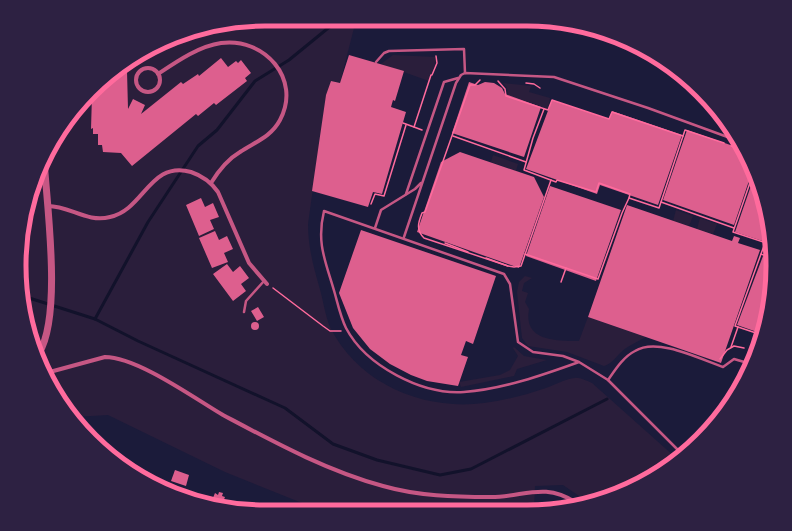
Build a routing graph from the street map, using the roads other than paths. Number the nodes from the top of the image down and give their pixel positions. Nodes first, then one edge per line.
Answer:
1 (376, 62) dead end
2 (465, 73) junction
3 (158, 74) junction
4 (459, 78) junction
5 (729, 138) edge
6 (45, 172) edge
7 (422, 181) junction
8 (211, 182) junction
9 (406, 194) junction
10 (47, 206) junction
11 (375, 228) junction
12 (404, 237) junction
13 (265, 282) joint
14 (244, 312) dead end
15 (41, 348) edge
16 (579, 362) junction
17 (745, 362) edge
18 (51, 372) edge
19 (608, 380) junction
20 (679, 451) edge
21 (572, 500) edge

1 - 2 lane
2 - 4 lane
2 - 5 lane
3 - 3 street
3 - 8 street
4 - 7 lane
4 - 9 lane
6 - 10 street
7 - 9 lane
7 - 12 lane
8 - 10 street
8 - 13 street
9 - 11 lane
10 - 15 street
11 - 12 lane
11 - 16 lane
12 - 16 lane
13 - 14 lane
16 - 19 lane
17 - 19 lane
18 - 21 street
19 - 20 lane

